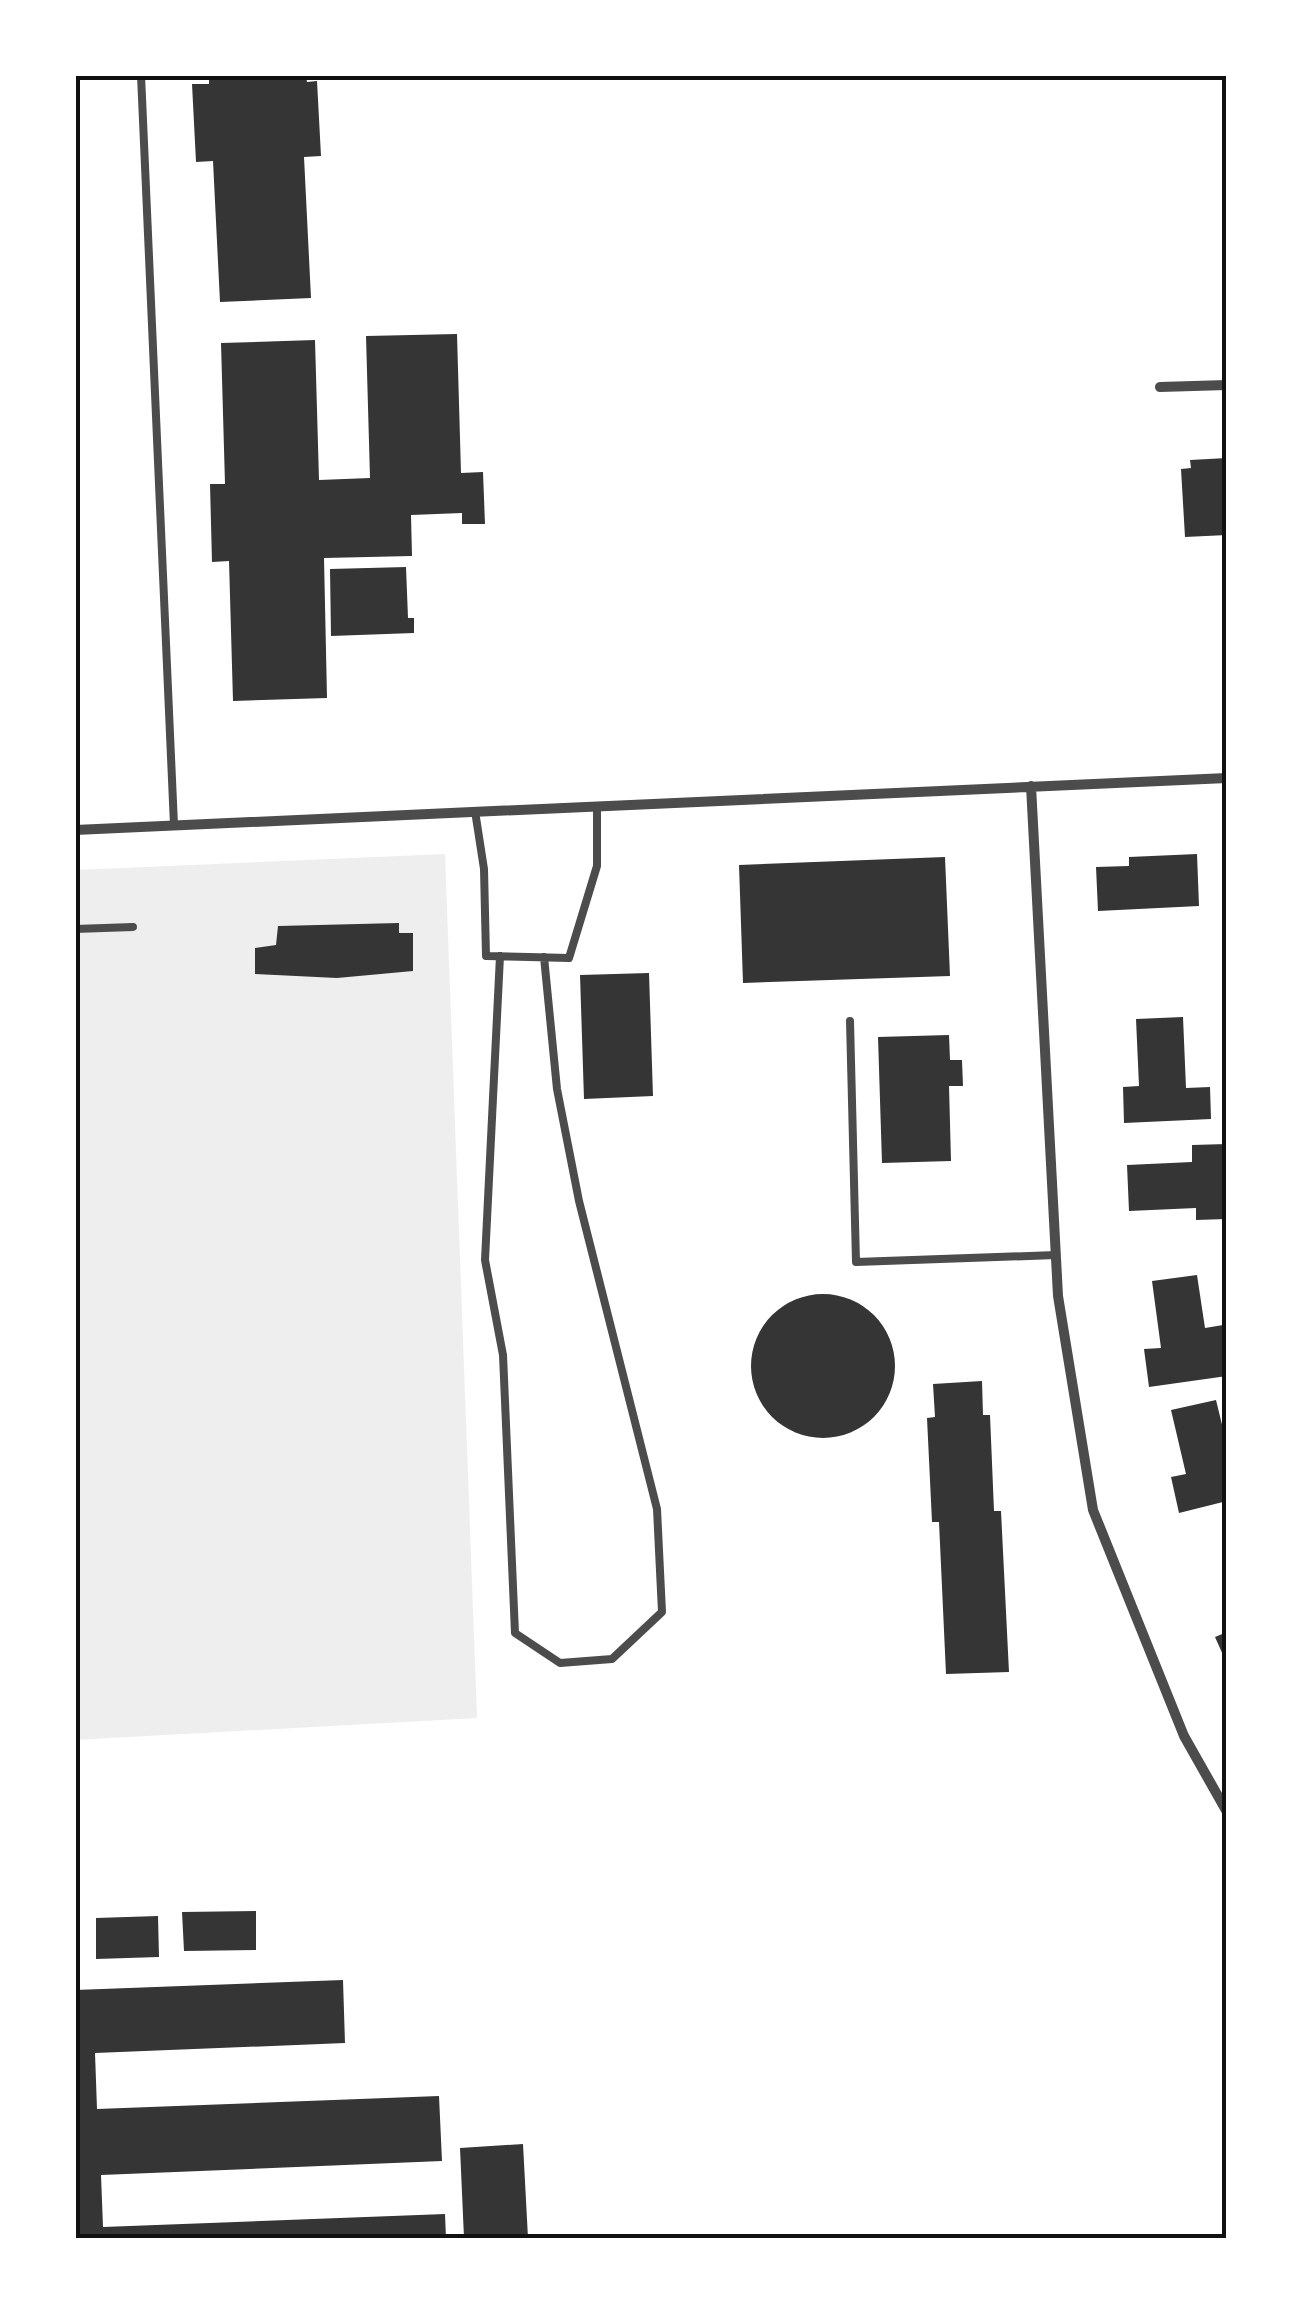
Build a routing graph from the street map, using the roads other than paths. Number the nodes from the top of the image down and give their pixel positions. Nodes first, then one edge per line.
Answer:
1 (141, 75) edge
2 (1227, 384) edge
3 (1160, 388) dead end
4 (1227, 778) edge
5 (1031, 786) junction
6 (597, 806) junction
7 (476, 811) junction
8 (174, 825) junction
9 (75, 830) edge
10 (132, 928) dead end
11 (75, 929) edge
12 (500, 956) junction
13 (544, 958) junction
14 (850, 1020) dead end
15 (1056, 1254) junction
16 (1227, 1812) edge

1 - 8 lane
2 - 3 street
4 - 5 street
5 - 6 street
5 - 15 street
6 - 7 street
6 - 13 lane
7 - 8 street
7 - 12 lane
8 - 9 street
10 - 11 lane
12 - 13 lane
12 - 13 lane
14 - 15 lane
15 - 16 street

